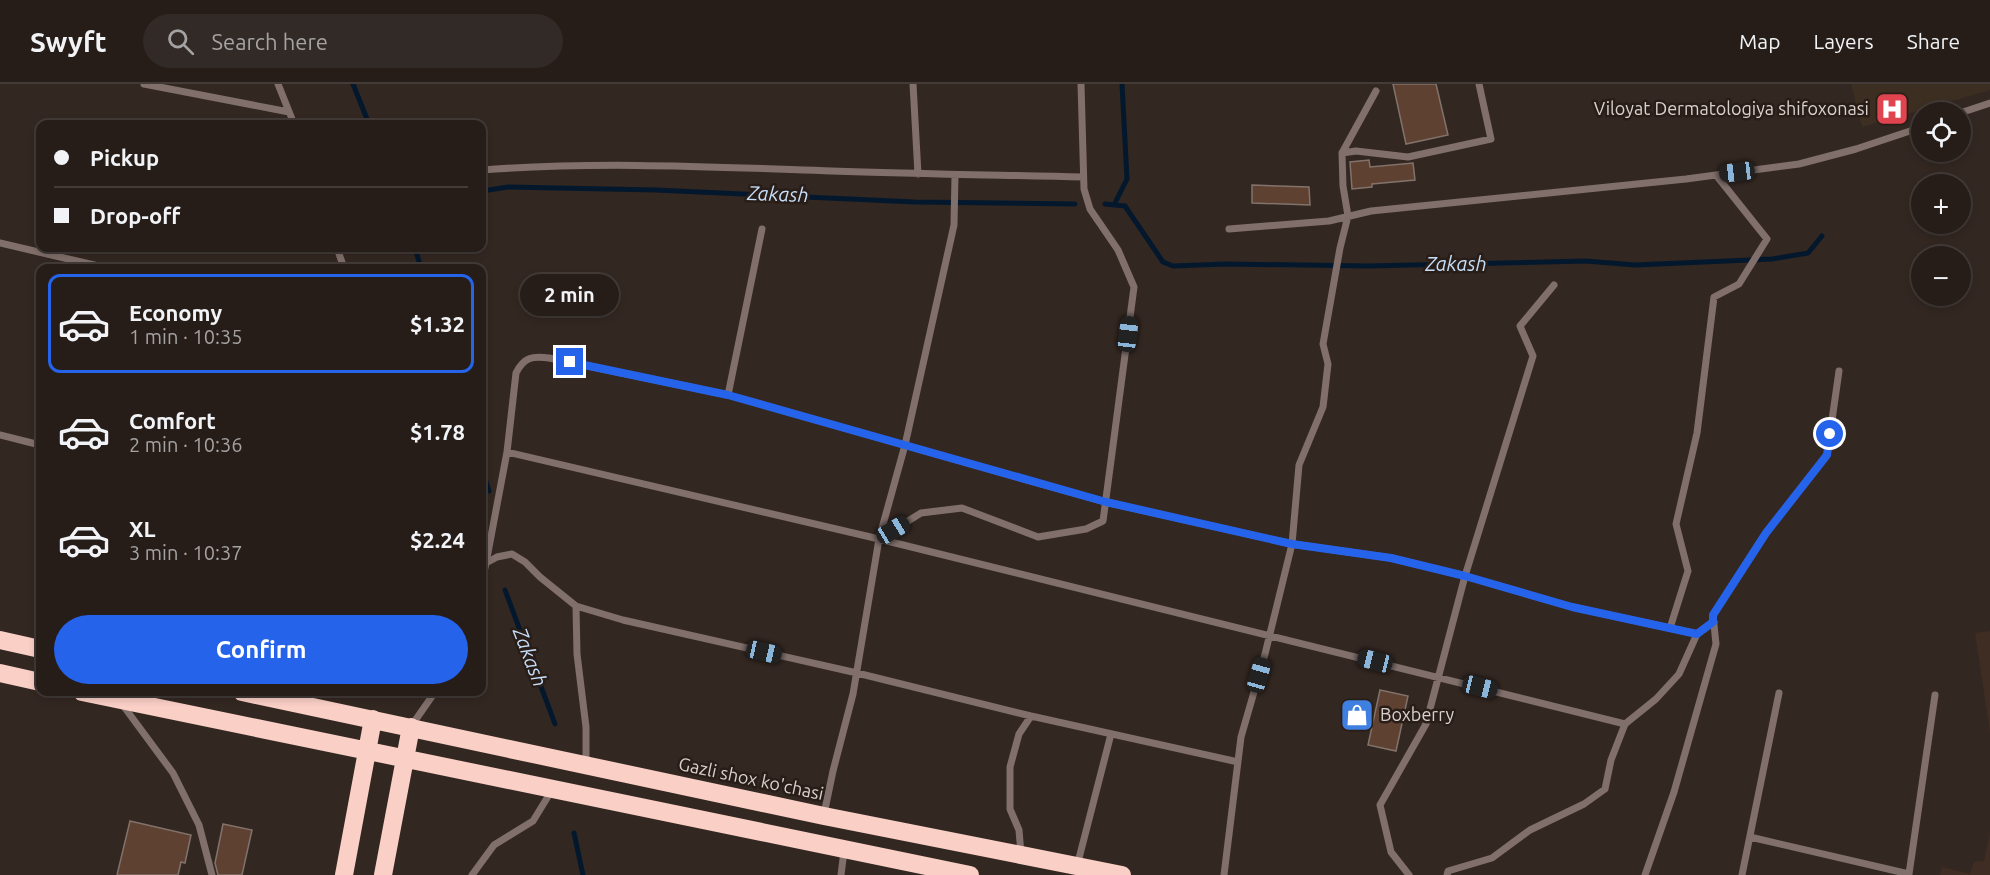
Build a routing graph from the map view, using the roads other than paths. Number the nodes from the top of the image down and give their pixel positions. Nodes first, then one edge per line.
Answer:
1 (144, 84) edge
2 (278, 84) edge
3 (912, 84) edge
4 (1081, 84) edge
5 (1479, 84) edge
6 (1376, 91) dead end
7 (1990, 103) edge
8 (1971, 109) edge
9 (289, 112) junction
10 (292, 120) edge
11 (1911, 131) edge
12 (1342, 153) junction
13 (486, 170) edge
14 (918, 174) junction
15 (955, 175) junction
16 (1716, 175) junction
17 (1083, 177) junction
18 (1348, 216) junction
19 (762, 229) dead end
20 (1229, 229) dead end
21 (0, 243) edge
22 (36, 251) edge
23 (39, 252) edge
24 (90, 264) edge
25 (1554, 285) dead end
26 (1839, 372) dead end
27 (728, 395) junction
28 (0, 435) edge
29 (36, 444) edge
30 (905, 445) junction
31 (507, 452) junction
32 (1106, 502) junction
33 (879, 539) junction
34 (1292, 544) junction
35 (486, 563) joint
36 (1465, 576) junction
37 (576, 606) junction
38 (1713, 622) junction
39 (1670, 628) junction
40 (1697, 634) junction
41 (1270, 635) junction
42 (0, 640) edge
43 (36, 648) edge
44 (0, 673) edge
45 (858, 673) junction
46 (1438, 677) junction
47 (36, 681) edge
48 (1779, 693) dead end
49 (1935, 695) dead end
50 (100, 696) edge
51 (261, 696) edge
52 (432, 696) edge
53 (119, 700) junction
54 (1030, 716) junction
55 (373, 719) junction
56 (1625, 724) junction
57 (411, 727) junction
58 (1111, 734) junction
59 (367, 750) junction
60 (405, 758) junction
61 (1238, 762) junction
62 (586, 764) junction
63 (553, 788) junction
64 (824, 816) junction
65 (1750, 837) junction
66 (844, 850) junction
67 (1021, 855) junction
68 (1077, 866) junction
69 (212, 875) edge
70 (344, 875) edge
71 (383, 875) edge
72 (472, 875) edge
73 (841, 875) edge
74 (970, 875) edge
75 (1122, 875) edge
76 (1224, 875) edge
77 (1409, 875) edge
78 (1447, 875) edge
79 (1645, 875) edge
80 (1742, 875) edge

1 - 9 lane
2 - 9 lane
3 - 14 lane
4 - 17 lane
5 - 12 lane
6 - 12 lane
7 - 8 lane
9 - 10 lane
11 - 16 lane
12 - 18 lane
13 - 14 lane
14 - 15 lane
15 - 17 lane
15 - 30 lane
16 - 18 lane
16 - 39 lane
17 - 32 lane
18 - 20 lane
18 - 34 lane
19 - 27 lane
21 - 22 lane
23 - 24 lane
25 - 36 lane
26 - 38 lane
27 - 30 lane
27 - 31 lane
28 - 29 lane
30 - 32 lane
30 - 33 lane
31 - 33 lane
31 - 35 lane
32 - 33 lane
32 - 34 lane
33 - 41 lane
33 - 45 lane
34 - 36 lane
34 - 41 lane
35 - 37 lane
36 - 39 lane
36 - 46 lane
37 - 45 lane
37 - 62 lane
38 - 40 lane
38 - 79 lane
39 - 40 lane
40 - 56 lane
41 - 46 lane
41 - 61 lane
42 - 43 highway
44 - 47 highway
45 - 54 lane
45 - 64 lane
46 - 56 lane
46 - 77 lane
48 - 65 lane
49 - 65 lane
50 - 53 highway
51 - 55 highway, Gazli shox ko'chasi
52 - 57 lane
53 - 59 highway
53 - 69 lane
54 - 58 lane
54 - 67 lane
55 - 57 highway, Gazli shox ko'chasi
55 - 59 highway
56 - 78 lane
57 - 60 highway
57 - 62 highway, Gazli shox ko'chasi
58 - 61 lane
58 - 68 lane
59 - 60 highway
59 - 70 highway
60 - 63 highway
60 - 71 highway
61 - 76 lane
62 - 64 highway, Gazli shox ko'chasi
63 - 66 highway
63 - 72 lane
64 - 67 highway, Gazli shox ko'chasi
65 - 80 lane
66 - 73 lane
66 - 74 highway
67 - 68 highway, Gazli shox ko'chasi
68 - 75 highway, Gazli shox ko'chasi

